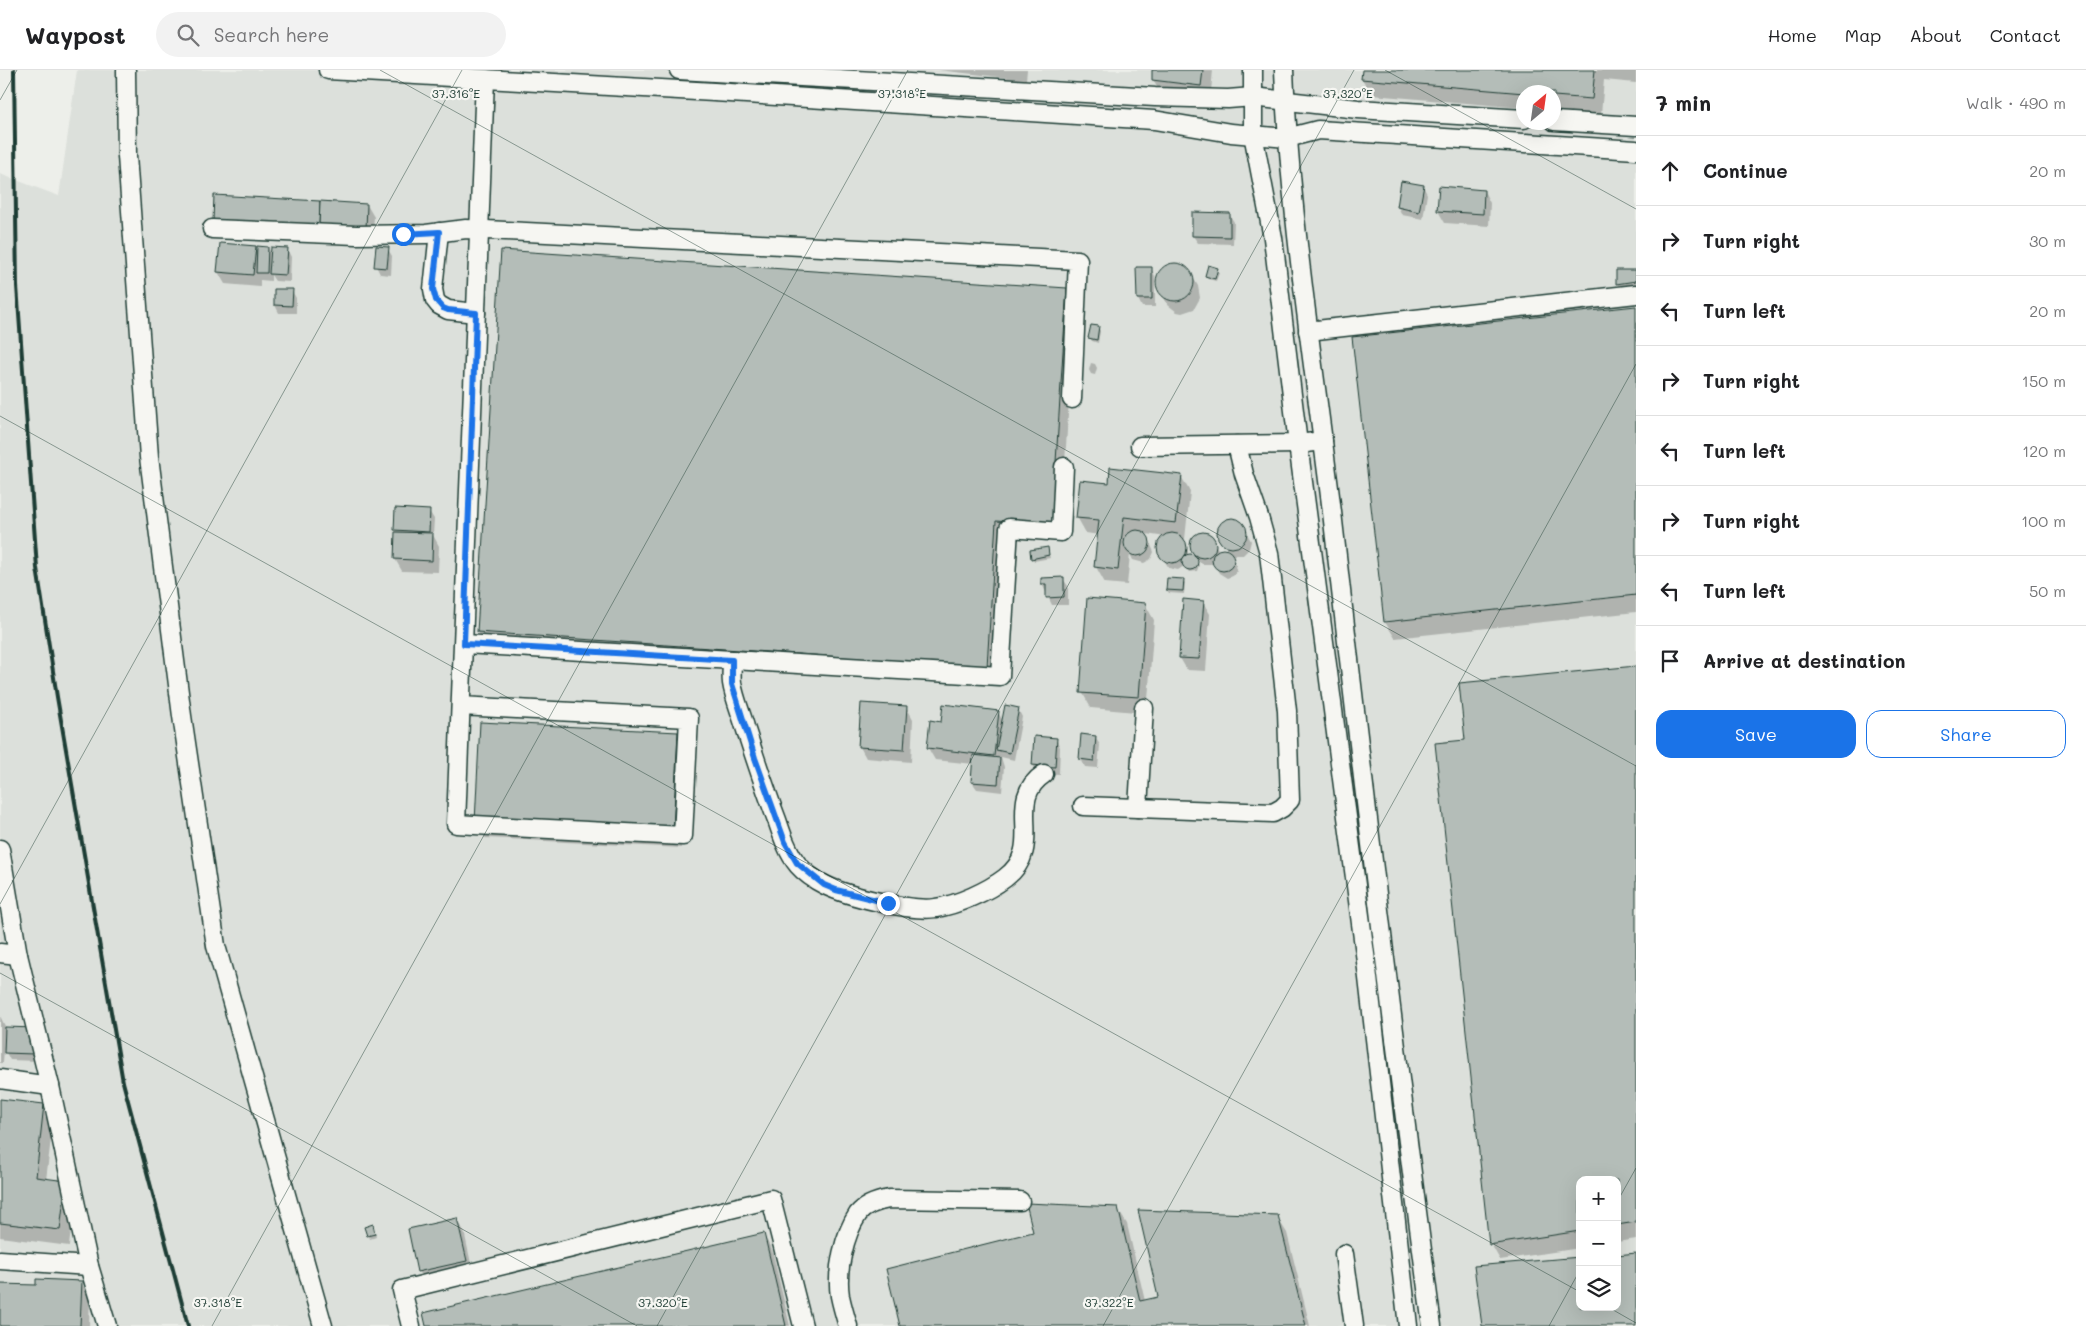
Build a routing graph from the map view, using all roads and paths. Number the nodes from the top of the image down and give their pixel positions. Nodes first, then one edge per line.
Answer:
1 (126, 70) edge
2 (328, 70) edge
3 (679, 70) edge
4 (1253, 70) edge
5 (1284, 70) edge
6 (714, 71) edge
7 (485, 79) junction
8 (714, 92) junction
9 (1253, 97) junction
10 (1286, 100) junction
11 (1516, 119) edge
12 (1561, 121) edge
13 (1636, 126) edge
14 (1253, 134) junction
15 (1287, 138) junction
16 (1636, 150) edge
17 (212, 230) dead end
18 (479, 230) junction
19 (439, 232) junction
20 (1636, 294) edge
21 (476, 313) junction
22 (1308, 331) junction
23 (1072, 398) dead end
24 (1323, 441) junction
25 (1298, 444) junction
26 (1237, 445) junction
27 (1140, 446) dead end
28 (1064, 467) dead end
29 (464, 644) junction
30 (732, 660) junction
31 (461, 706) junction
32 (1144, 708) dead end
33 (1044, 774) dead end
34 (1083, 806) dead end
35 (1138, 808) junction
36 (0, 849) edge
37 (0, 954) edge
38 (18, 955) junction
39 (1385, 966) junction
40 (1367, 969) junction
41 (0, 1079) edge
42 (50, 1086) junction
43 (1020, 1201) dead end
44 (1344, 1254) dead end
45 (0, 1260) edge
46 (89, 1266) junction
47 (107, 1326) edge
48 (323, 1326) edge
49 (411, 1326) edge
50 (803, 1326) edge
51 (848, 1326) edge
52 (1354, 1326) edge
53 (1408, 1326) edge
54 (1432, 1326) edge

1 - 48 street
2 - 7 street
3 - 6 street
4 - 9 street
5 - 10 street
6 - 8 street
6 - 9 street
7 - 8 street
7 - 18 street
8 - 14 street
9 - 10 street
9 - 14 street
10 - 11 street
10 - 15 street
12 - 13 street
14 - 15 street
14 - 25 street
15 - 16 street
15 - 22 street
17 - 19 street
18 - 19 street
18 - 21 street
18 - 23 street
19 - 21 street
20 - 22 street
21 - 29 street
22 - 24 street
24 - 25 street
24 - 39 street
25 - 26 street
25 - 40 street
26 - 27 street
26 - 35 street
28 - 30 street
29 - 30 street
29 - 31 street
30 - 33 street
31 - 31 street
32 - 35 street
34 - 35 street
36 - 38 street
37 - 38 street
38 - 42 street
39 - 40 street
39 - 54 street
40 - 53 street
41 - 42 street
42 - 46 street
43 - 51 street
44 - 52 street
45 - 46 street
46 - 47 street
49 - 50 street

